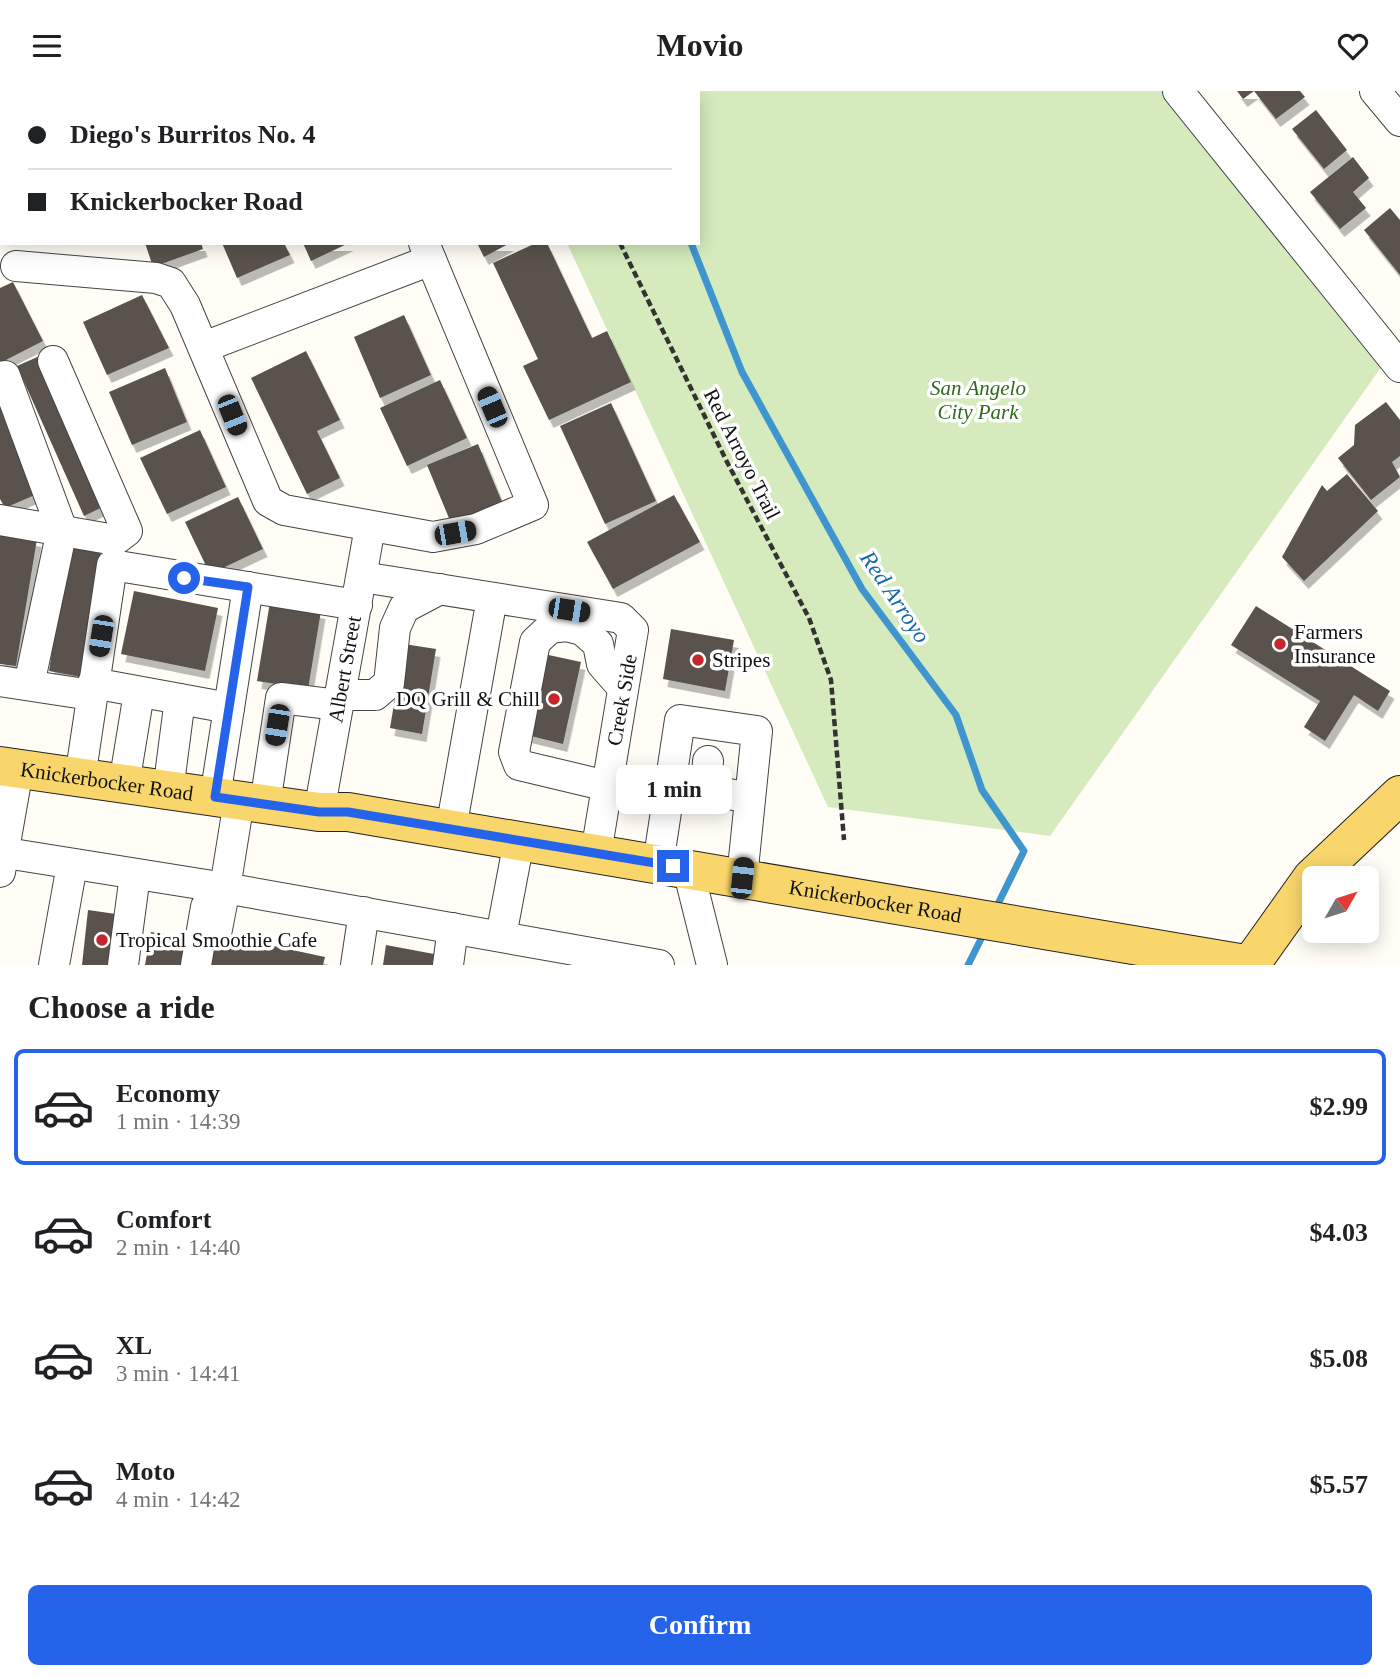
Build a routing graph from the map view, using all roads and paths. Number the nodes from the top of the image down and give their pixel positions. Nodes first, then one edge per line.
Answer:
1 (1178, 91) edge
2 (1375, 91) edge
3 (1400, 121) edge
4 (621, 245) edge
5 (428, 251) edge
6 (16, 266) dead end
7 (204, 347) junction
8 (54, 361) dead end
9 (1400, 367) edge
10 (5, 376) dead end
11 (0, 520) edge
12 (370, 527) junction
13 (62, 530) junction
14 (248, 587) junction
15 (440, 590) junction
16 (359, 591) junction
17 (492, 598) junction
18 (0, 681) edge
19 (29, 685) junction
20 (624, 688) junction
21 (92, 689) junction
22 (139, 693) junction
23 (180, 699) junction
24 (339, 700) junction
25 (229, 708) junction
26 (710, 752) junction
27 (9, 768) edge
28 (80, 778) junction
29 (670, 783) junction
30 (124, 785) junction
31 (607, 786) junction
32 (168, 791) junction
33 (1400, 795) edge
34 (750, 799) junction
35 (240, 801) junction
36 (319, 812) junction
37 (451, 829) junction
38 (844, 840) dead end
39 (519, 841) junction
40 (596, 853) junction
41 (1, 859) edge
42 (72, 865) junction
43 (673, 866) junction
44 (145, 876) junction
45 (742, 878) junction
46 (218, 887) junction
47 (364, 912) junction
48 (453, 928) junction
49 (216, 934) dead end
50 (501, 936) junction
51 (560, 956) edge
52 (54, 965) edge
53 (122, 965) edge
54 (141, 965) edge
55 (196, 965) edge
56 (356, 965) edge
57 (448, 965) edge
58 (659, 965) edge
59 (712, 965) edge
60 (1251, 965) edge

1 - 9 street
2 - 3 street
4 - 38 path, Red Arroyo Trail
5 - 7 street
5 - 12 street
6 - 7 street
7 - 12 street
8 - 13 street
10 - 13 street
11 - 13 street
12 - 16 street, Albert Street
13 - 19 street
14 - 16 street
14 - 21 street
14 - 25 street
15 - 16 street
15 - 17 street
15 - 24 street
16 - 24 street, Albert Street
17 - 20 street, Creek Side
17 - 37 street
18 - 19 street
19 - 21 street
20 - 31 street, Creek Side
20 - 31 street
21 - 22 street
21 - 28 street
22 - 23 street
22 - 30 street
23 - 25 street
23 - 32 street
24 - 35 street
24 - 36 street, Albert Street
25 - 35 street
26 - 29 street
26 - 29 street
26 - 34 street
26 - 34 street
27 - 28 main road, Knickerbocker Road
27 - 41 street
28 - 30 main road, Knickerbocker Road
29 - 43 street
30 - 32 main road, Knickerbocker Road
31 - 40 street, Creek Side
32 - 35 main road, Knickerbocker Road
33 - 60 main road
34 - 45 street
35 - 36 main road, Knickerbocker Road
35 - 46 street
36 - 37 main road, Knickerbocker Road
37 - 39 main road, Knickerbocker Road
39 - 40 main road, Knickerbocker Road
39 - 50 street
40 - 43 main road, Knickerbocker Road
41 - 42 street
42 - 44 street
42 - 52 street
43 - 45 main road, Knickerbocker Road
43 - 59 street
44 - 46 street
44 - 53 street
44 - 54 street
45 - 60 main road, Knickerbocker Road
46 - 47 street
46 - 49 street
46 - 55 street
47 - 48 street
47 - 56 street
48 - 50 street
48 - 57 street
50 - 51 street
51 - 58 street

